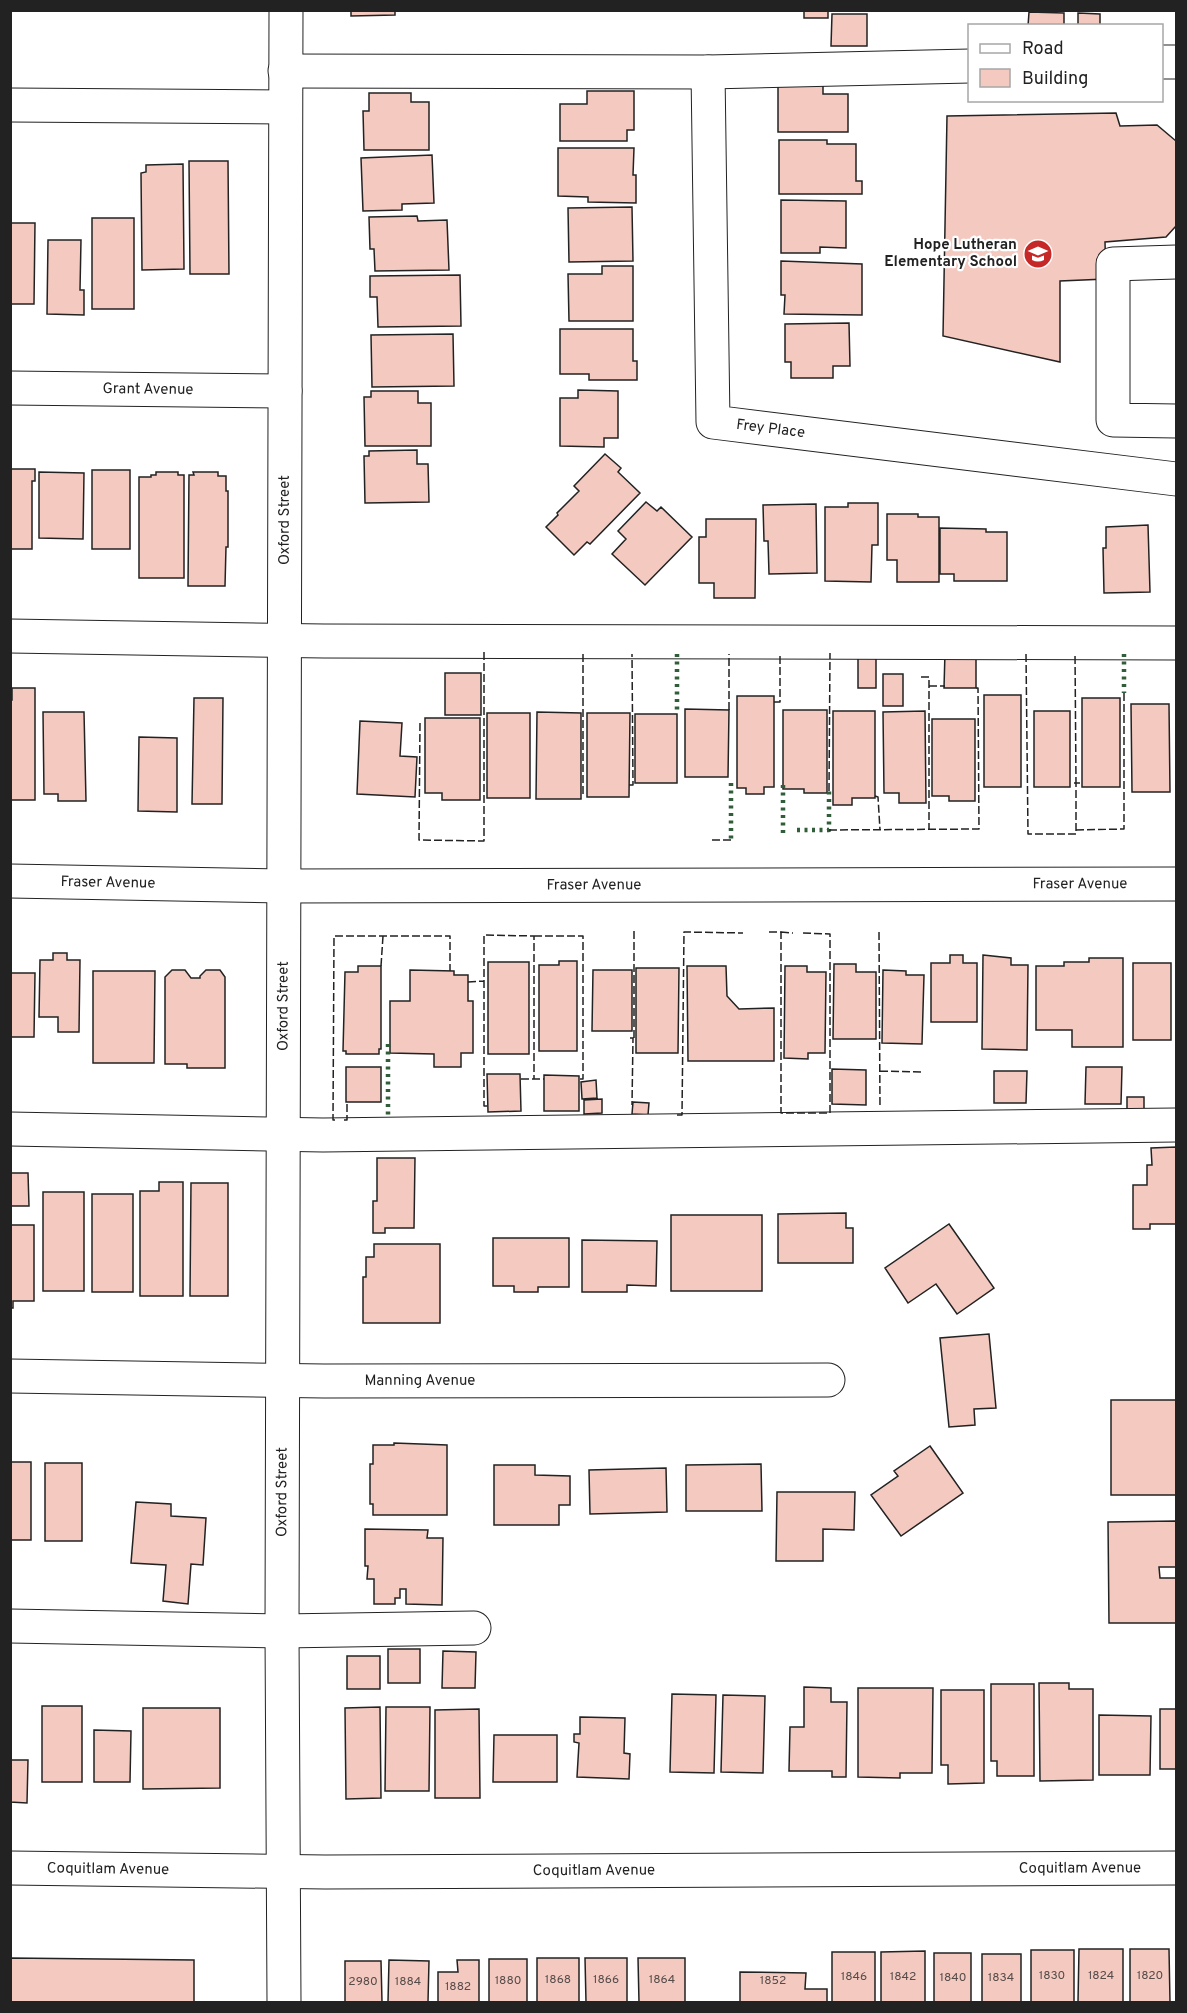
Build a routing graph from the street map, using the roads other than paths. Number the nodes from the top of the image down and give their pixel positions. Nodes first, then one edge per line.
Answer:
1 (286, 10) edge
2 (968, 66) edge
3 (285, 71) junction
4 (708, 72) junction
5 (10, 105) edge
6 (285, 107) junction
7 (1176, 262) edge
8 (10, 388) edge
9 (285, 391) junction
10 (1176, 421) edge
11 (1176, 479) edge
12 (10, 636) edge
13 (285, 640) junction
14 (1176, 643) edge
15 (10, 881) edge
16 (1176, 884) edge
17 (283, 886) junction
18 (1176, 1125) edge
19 (10, 1130) edge
20 (284, 1135) junction
21 (10, 1376) edge
22 (282, 1380) junction
23 (828, 1380) dead end
24 (10, 1626) edge
25 (474, 1628) dead end
26 (282, 1631) junction
27 (10, 1868) edge
28 (1176, 1868) edge
29 (282, 1871) junction
30 (284, 2002) edge

1 - 3 street, Oxford Street
2 - 4 street
3 - 4 street
3 - 6 street, Oxford Street
4 - 11 street, Frey Place
5 - 6 street
6 - 9 street, Oxford Street
7 - 10 street
8 - 9 street, Grant Avenue
9 - 13 street, Oxford Street
12 - 13 street
13 - 14 street
13 - 17 street, Oxford Street
15 - 17 street, Fraser Avenue
16 - 17 street, Fraser Avenue
17 - 20 street, Oxford Street
18 - 20 street
19 - 20 street
20 - 22 street, Oxford Street
21 - 22 street, Manning Avenue
22 - 23 street, Manning Avenue
22 - 26 street, Oxford Street
24 - 26 street
25 - 26 street
26 - 29 street, Oxford Street
27 - 29 street, Coquitlam Avenue
28 - 29 street, Coquitlam Avenue
29 - 30 street, Oxford Street

